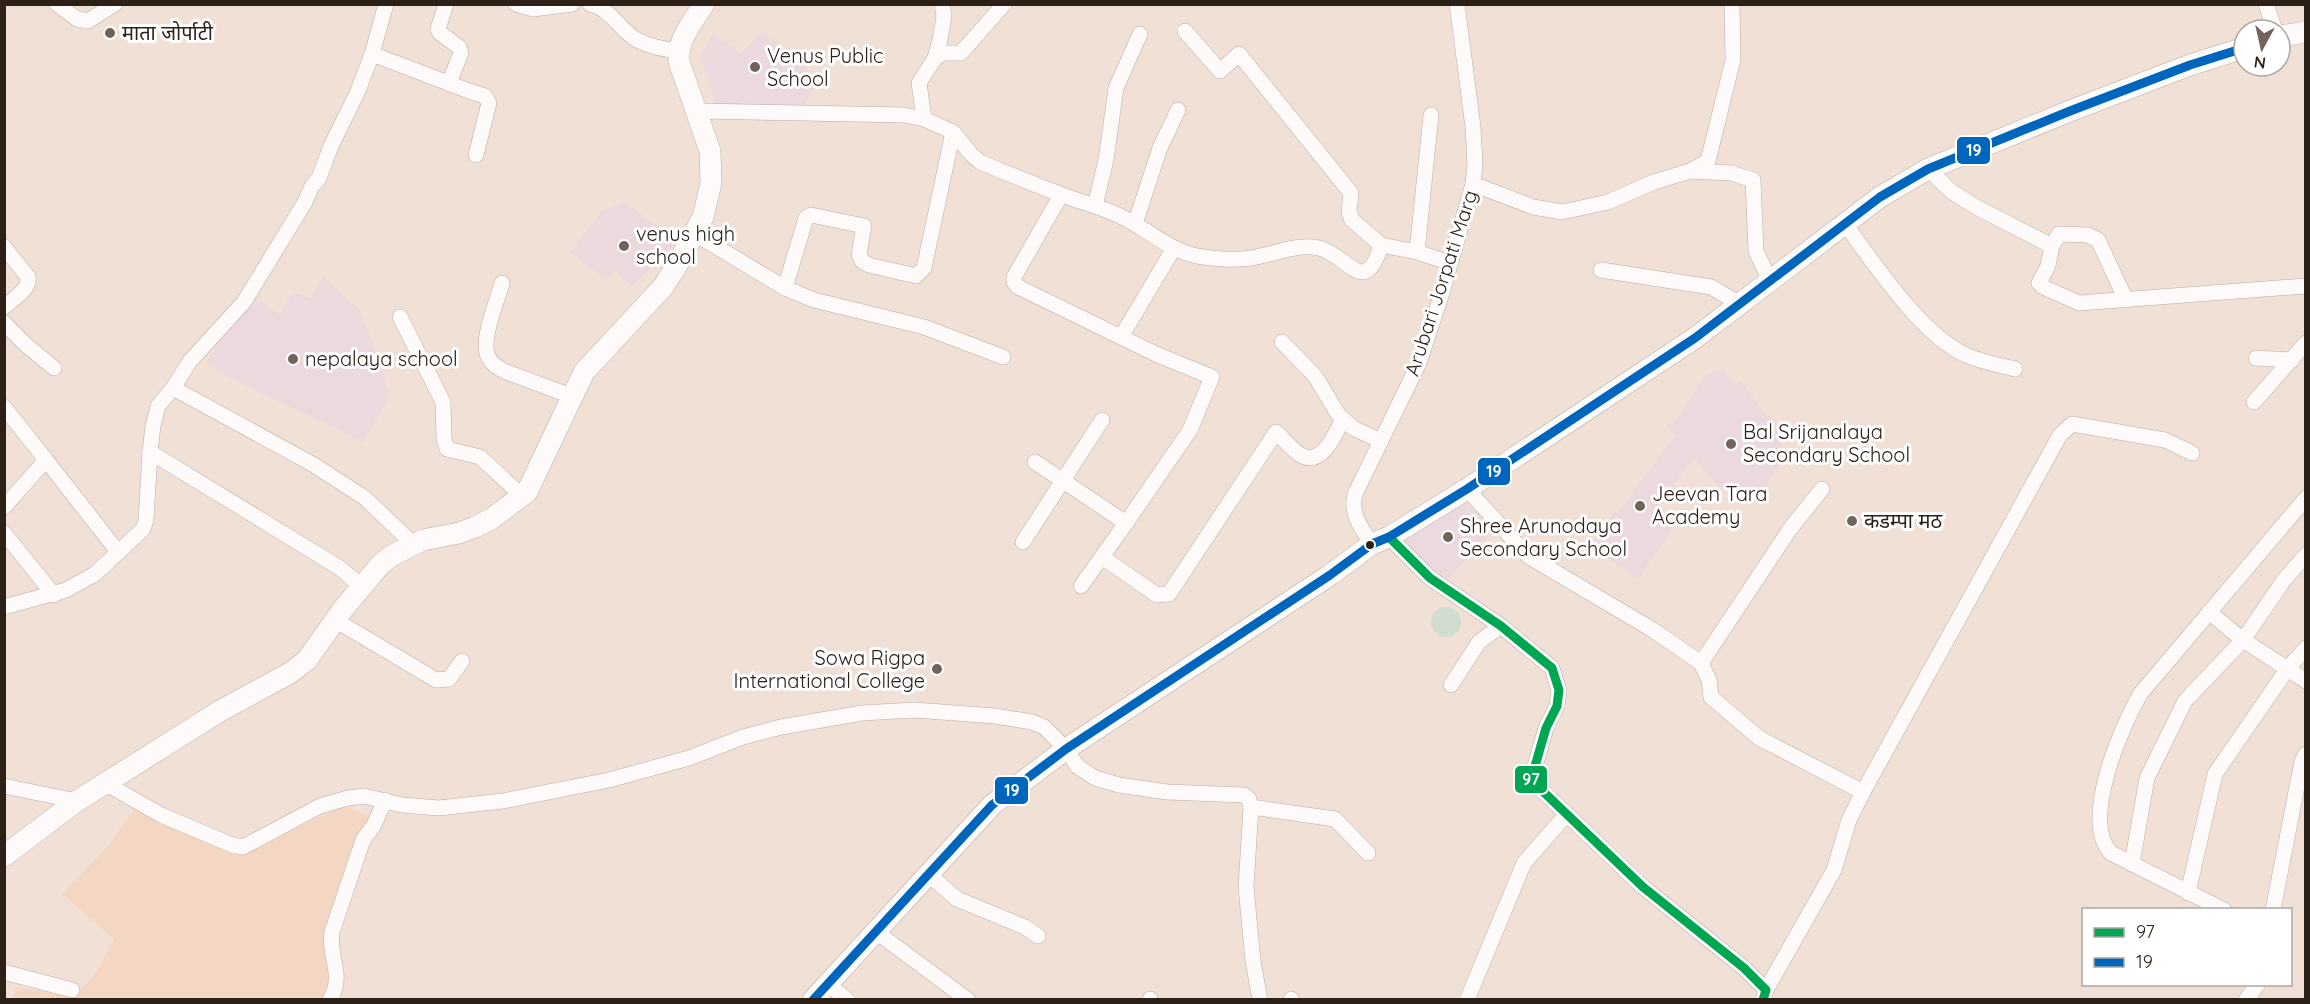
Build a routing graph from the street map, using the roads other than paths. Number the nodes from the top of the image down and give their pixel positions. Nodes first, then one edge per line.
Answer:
1 (57, 4) edge
2 (115, 4) edge
3 (386, 4) edge
4 (446, 4) edge
5 (516, 4) edge
6 (572, 4) edge
7 (704, 4) edge
8 (942, 4) edge
9 (1004, 4) edge
10 (1457, 4) edge
11 (1732, 4) edge
12 (597, 5) edge
13 (1185, 31) dead end
14 (1140, 34) dead end
15 (678, 51) junction
16 (2232, 52) edge
17 (372, 54) junction
18 (934, 58) junction
19 (449, 83) junction
20 (1178, 110) dead end
21 (698, 111) junction
22 (1431, 115) dead end
23 (924, 119) junction
24 (953, 132) junction
25 (476, 155) dead end
26 (1928, 169) junction
27 (1689, 171) junction
28 (1473, 184) junction
29 (1061, 195) junction
30 (1095, 206) junction
31 (1135, 224) junction
32 (1845, 224) junction
33 (695, 234) junction
34 (1381, 245) junction
35 (2052, 246) junction
36 (4, 247) edge
37 (1174, 248) junction
38 (1417, 252) junction
39 (1450, 263) junction
40 (1601, 270) dead end
41 (1770, 281) junction
42 (502, 283) dead end
43 (2306, 286) edge
44 (785, 288) junction
45 (2126, 300) junction
46 (1740, 304) junction
47 (4, 307) edge
48 (400, 318) dead end
49 (4, 323) edge
50 (1121, 337) junction
51 (1282, 342) dead end
52 (2306, 343) edge
53 (1003, 357) dead end
54 (2256, 358) dead end
55 (2292, 360) junction
56 (54, 368) dead end
57 (2015, 369) dead end
58 (174, 388) junction
59 (571, 396) junction
60 (2254, 402) dead end
61 (4, 407) edge
62 (1343, 419) junction
63 (1102, 420) dead end
64 (1381, 441) junction
65 (150, 452) junction
66 (2192, 453) dead end
67 (46, 460) junction
68 (1035, 462) dead end
69 (1063, 480) junction
70 (1467, 489) junction
71 (1821, 489) dead end
72 (522, 496) junction
73 (2306, 498) edge
74 (4, 507) edge
75 (1126, 523) junction
76 (4, 533) edge
77 (1381, 540) junction
78 (1023, 542) dead end
79 (413, 544) junction
80 (118, 552) junction
81 (2306, 555) edge
82 (1102, 557) junction
83 (1081, 585) dead end
84 (362, 587) junction
85 (54, 595) junction
86 (4, 607) edge
87 (2209, 612) junction
88 (335, 620) junction
89 (1500, 626) junction
90 (2243, 640) junction
91 (2306, 648) edge
92 (462, 661) dead end
93 (1701, 663) junction
94 (2288, 668) junction
95 (2306, 681) edge
96 (1451, 685) dead end
97 (1066, 749) junction
98 (2306, 754) edge
99 (105, 783) junction
100 (4, 786) edge
101 (1863, 792) junction
102 (77, 801) junction
103 (386, 801) junction
104 (1251, 807) junction
105 (1566, 815) junction
106 (1368, 853) dead end
107 (4, 856) edge
108 (2133, 864) junction
109 (928, 874) junction
110 (2188, 893) junction
111 (2222, 908) edge
112 (2273, 908) edge
113 (875, 932) junction
114 (1038, 936) dead end
115 (4, 972) edge
116 (2256, 986) edge
117 (72, 990) dead end
118 (820, 991) edge
119 (1765, 995) edge
120 (330, 999) edge
121 (847, 999) edge
122 (969, 999) edge
123 (1260, 999) edge
124 (1467, 999) edge
125 (2246, 999) edge

1 - 2 street
3 - 17 street
4 - 19 street
5 - 6 street
7 - 15 main road
8 - 18 street
9 - 18 street
10 - 28 street, Arubari Jorpati Marg
11 - 27 street
12 - 15 street
13 - 34 street
14 - 30 street
15 - 21 main road
16 - 26 main road
17 - 19 street
17 - 58 street
18 - 23 street
19 - 25 street
20 - 31 street
21 - 23 street
21 - 33 main road
22 - 38 street
23 - 24 street
24 - 29 street
24 - 44 street
26 - 32 main road
26 - 35 street
27 - 28 street
27 - 41 street
28 - 39 street, Arubari Jorpati Marg
29 - 30 street
29 - 50 street
30 - 31 street
31 - 37 street
32 - 41 main road
32 - 57 street
33 - 44 street
33 - 59 main road
34 - 37 street
34 - 38 street
35 - 45 street
35 - 45 street
36 - 47 street
37 - 50 street
38 - 39 street
39 - 64 street, Arubari Jorpati Marg
40 - 46 street
41 - 46 main road
42 - 59 street
43 - 45 street
44 - 53 street
46 - 70 main road
48 - 72 street
49 - 56 street
50 - 75 street
51 - 62 street
52 - 55 street
54 - 55 street
55 - 60 street
58 - 65 street
58 - 79 street
59 - 72 main road
61 - 67 street
62 - 64 street
62 - 82 street
63 - 69 street
64 - 77 street, Arubari Jorpati Marg
65 - 80 street
65 - 84 street
66 - 101 street
67 - 74 street
67 - 80 street
68 - 69 street
69 - 75 street
69 - 78 street
70 - 77 main road
70 - 93 street
71 - 93 street
72 - 79 main road
73 - 87 street
75 - 82 street
76 - 85 street
77 - 89 street, Arubari Jorpati Marg
77 - 97 main road
79 - 84 main road
80 - 85 street
81 - 90 street
82 - 83 street
84 - 88 main road
85 - 86 street
87 - 90 street
87 - 108 street
88 - 92 street
88 - 99 main road
89 - 96 street
89 - 105 street, Arubari Jorpati Marg
90 - 94 street
90 - 108 street
91 - 94 street
93 - 101 street
94 - 95 street
94 - 110 street
97 - 103 street
97 - 104 street
97 - 109 main road
98 - 112 street
99 - 102 main road
99 - 103 street
100 - 102 street
101 - 119 street
102 - 107 main road
103 - 120 street
104 - 106 street
104 - 123 street
105 - 119 street
105 - 124 street
108 - 110 street
109 - 113 main road
109 - 114 street
110 - 111 street
113 - 118 main road
113 - 122 street
115 - 117 street
116 - 125 street
118 - 121 street

